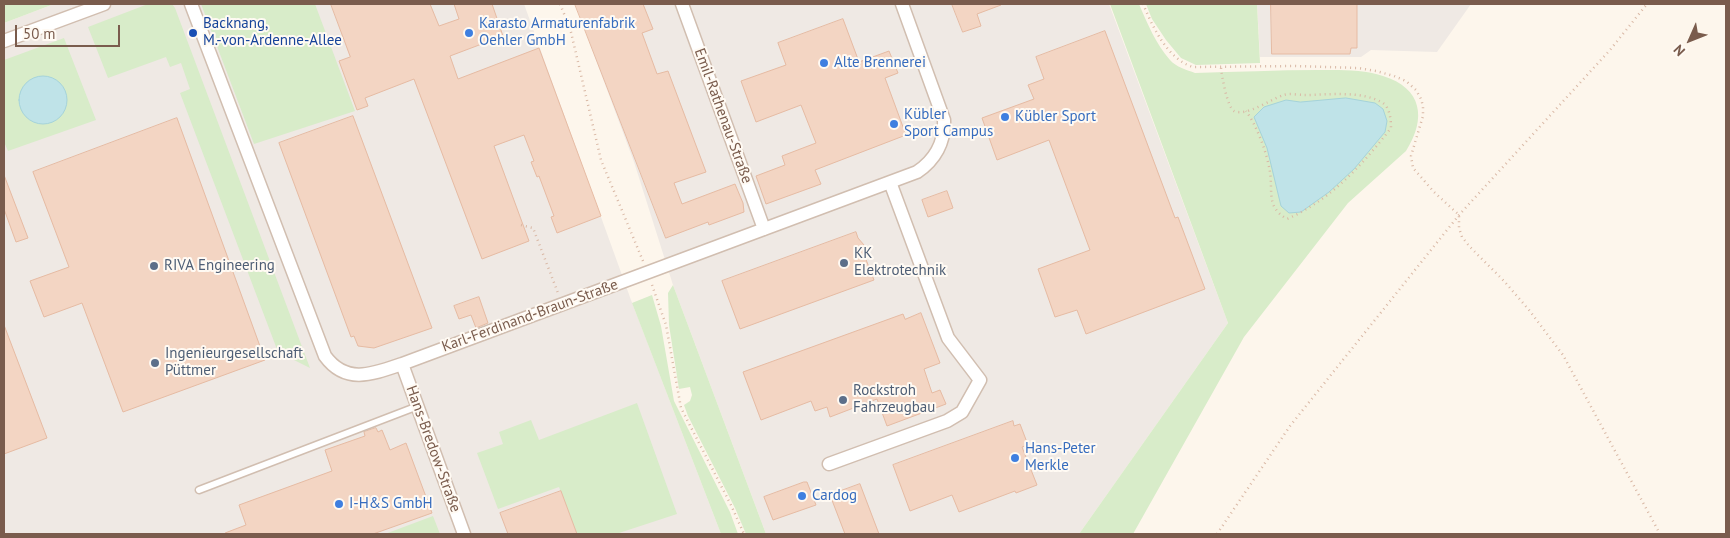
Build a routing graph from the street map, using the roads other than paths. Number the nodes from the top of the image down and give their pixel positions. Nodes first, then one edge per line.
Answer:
1 (104, 4) edge
2 (191, 4) edge
3 (682, 4) edge
4 (902, 4) edge
5 (4, 41) edge
6 (890, 182) junction
7 (764, 229) junction
8 (402, 364) junction
9 (418, 406) junction
10 (829, 464) dead end
11 (199, 490) dead end
12 (464, 534) edge

1 - 5 street
2 - 8 street, Karl-Ferdinand-Braun-Straße
3 - 7 street, Emil-Rathenau-Straße
4 - 6 street, Karl-Ferdinand-Braun-Straße
6 - 7 street, Karl-Ferdinand-Braun-Straße
6 - 10 street
7 - 8 street, Karl-Ferdinand-Braun-Straße
8 - 9 street, Hans-Bredow-Straße
9 - 11 lane
9 - 12 street, Hans-Bredow-Straße

